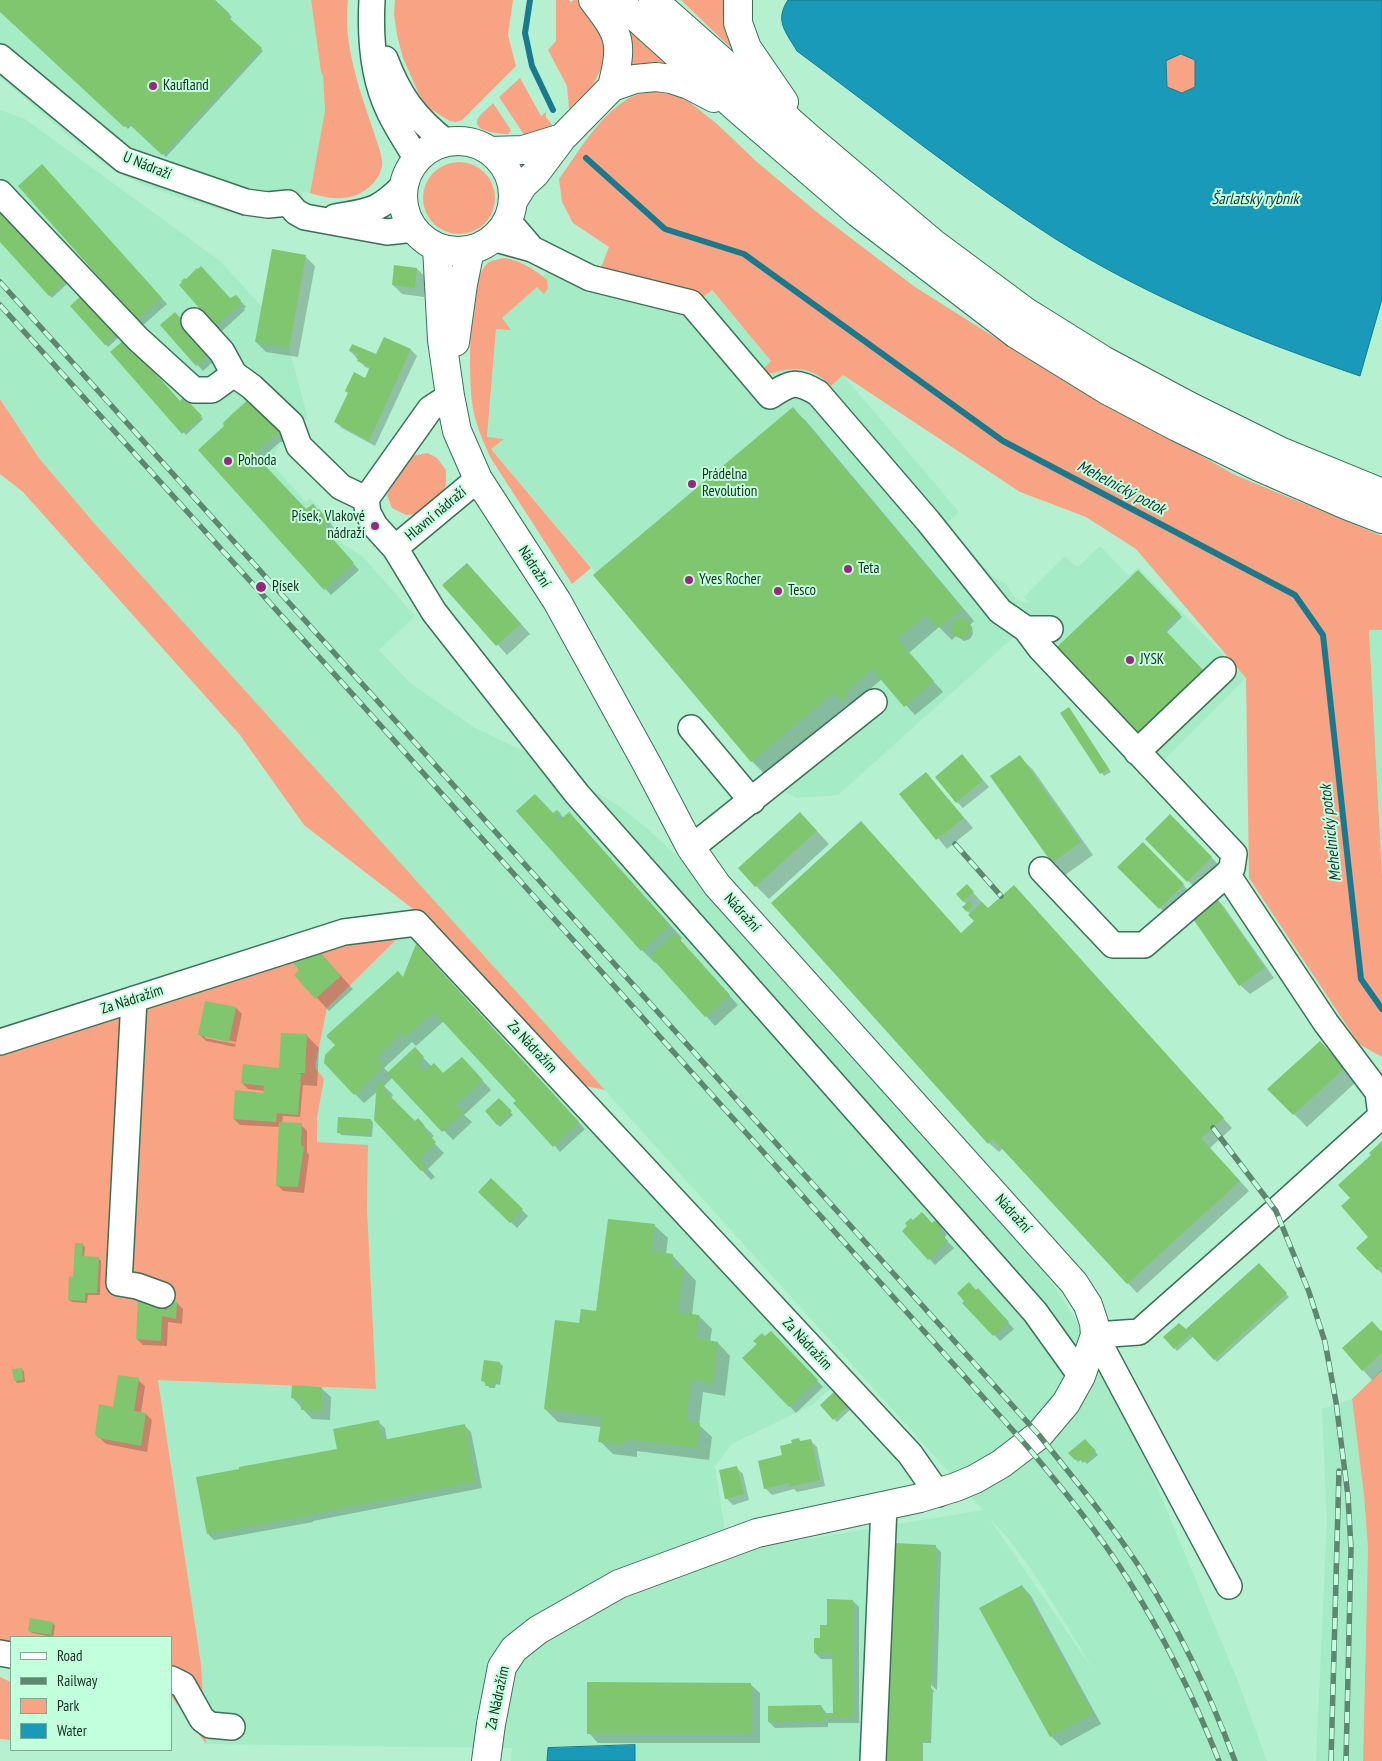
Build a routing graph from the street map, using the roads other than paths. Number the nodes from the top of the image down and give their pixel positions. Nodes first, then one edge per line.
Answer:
1 (592, 0) edge
2 (617, 0) edge
3 (653, 0) edge
4 (738, 0) edge
5 (371, 12) edge
6 (0, 57) edge
7 (612, 87) junction
8 (740, 111) junction
9 (562, 138) junction
10 (809, 138) junction
11 (446, 142) junction
12 (490, 151) junction
13 (417, 159) junction
14 (403, 186) junction
15 (0, 193) edge
16 (318, 220) junction
17 (496, 227) junction
18 (414, 229) junction
19 (437, 247) junction
20 (194, 321) dead end
21 (234, 374) junction
22 (450, 396) junction
23 (478, 479) junction
24 (1382, 493) edge
25 (366, 499) junction
26 (1382, 519) edge
27 (395, 548) junction
28 (1223, 670) dead end
29 (874, 702) dead end
30 (691, 728) dead end
31 (1138, 752) junction
32 (752, 801) junction
33 (691, 848) junction
34 (1042, 870) dead end
35 (1226, 874) junction
36 (134, 999) junction
37 (0, 1042) edge
38 (162, 1295) dead end
39 (1095, 1334) junction
40 (1081, 1376) junction
41 (938, 1494) junction
42 (884, 1506) junction
43 (1228, 1586) dead end
44 (172, 1680) edge
45 (232, 1727) dead end
46 (486, 1761) edge
47 (873, 1761) edge

1 - 7 main road
2 - 8 main road
3 - 10 main road
4 - 10 main road
5 - 11 street
5 - 13 street
6 - 16 street, U Nádraží
7 - 8 main road
7 - 9 main road
8 - 26 main road
9 - 12 main road
9 - 17 main road
10 - 24 main road
11 - 12 main road
11 - 13 main road
12 - 17 main road
13 - 14 main road
14 - 16 street
14 - 18 main road
15 - 21 street
16 - 18 street, U Nádraží
17 - 19 main road
17 - 22 main road, Nádražní
17 - 31 street
18 - 19 main road
19 - 22 main road, Nádražní
20 - 21 street
21 - 25 street
22 - 23 main road, Nádražní
22 - 25 street
23 - 27 street, Hlavní nádraží
23 - 33 main road, Nádražní
25 - 27 street
27 - 40 street
28 - 31 street
29 - 32 street
30 - 32 street
31 - 35 street
32 - 33 street
33 - 39 main road, Nádražní
34 - 35 street
35 - 39 street
36 - 37 street, Za Nádražím
36 - 38 street
36 - 41 street, Za Nádražím
39 - 40 main road
39 - 43 street
40 - 41 main road, Za Nádražím
41 - 42 main road, Za Nádražím
42 - 46 main road, Za Nádražím
42 - 47 street
44 - 45 street

